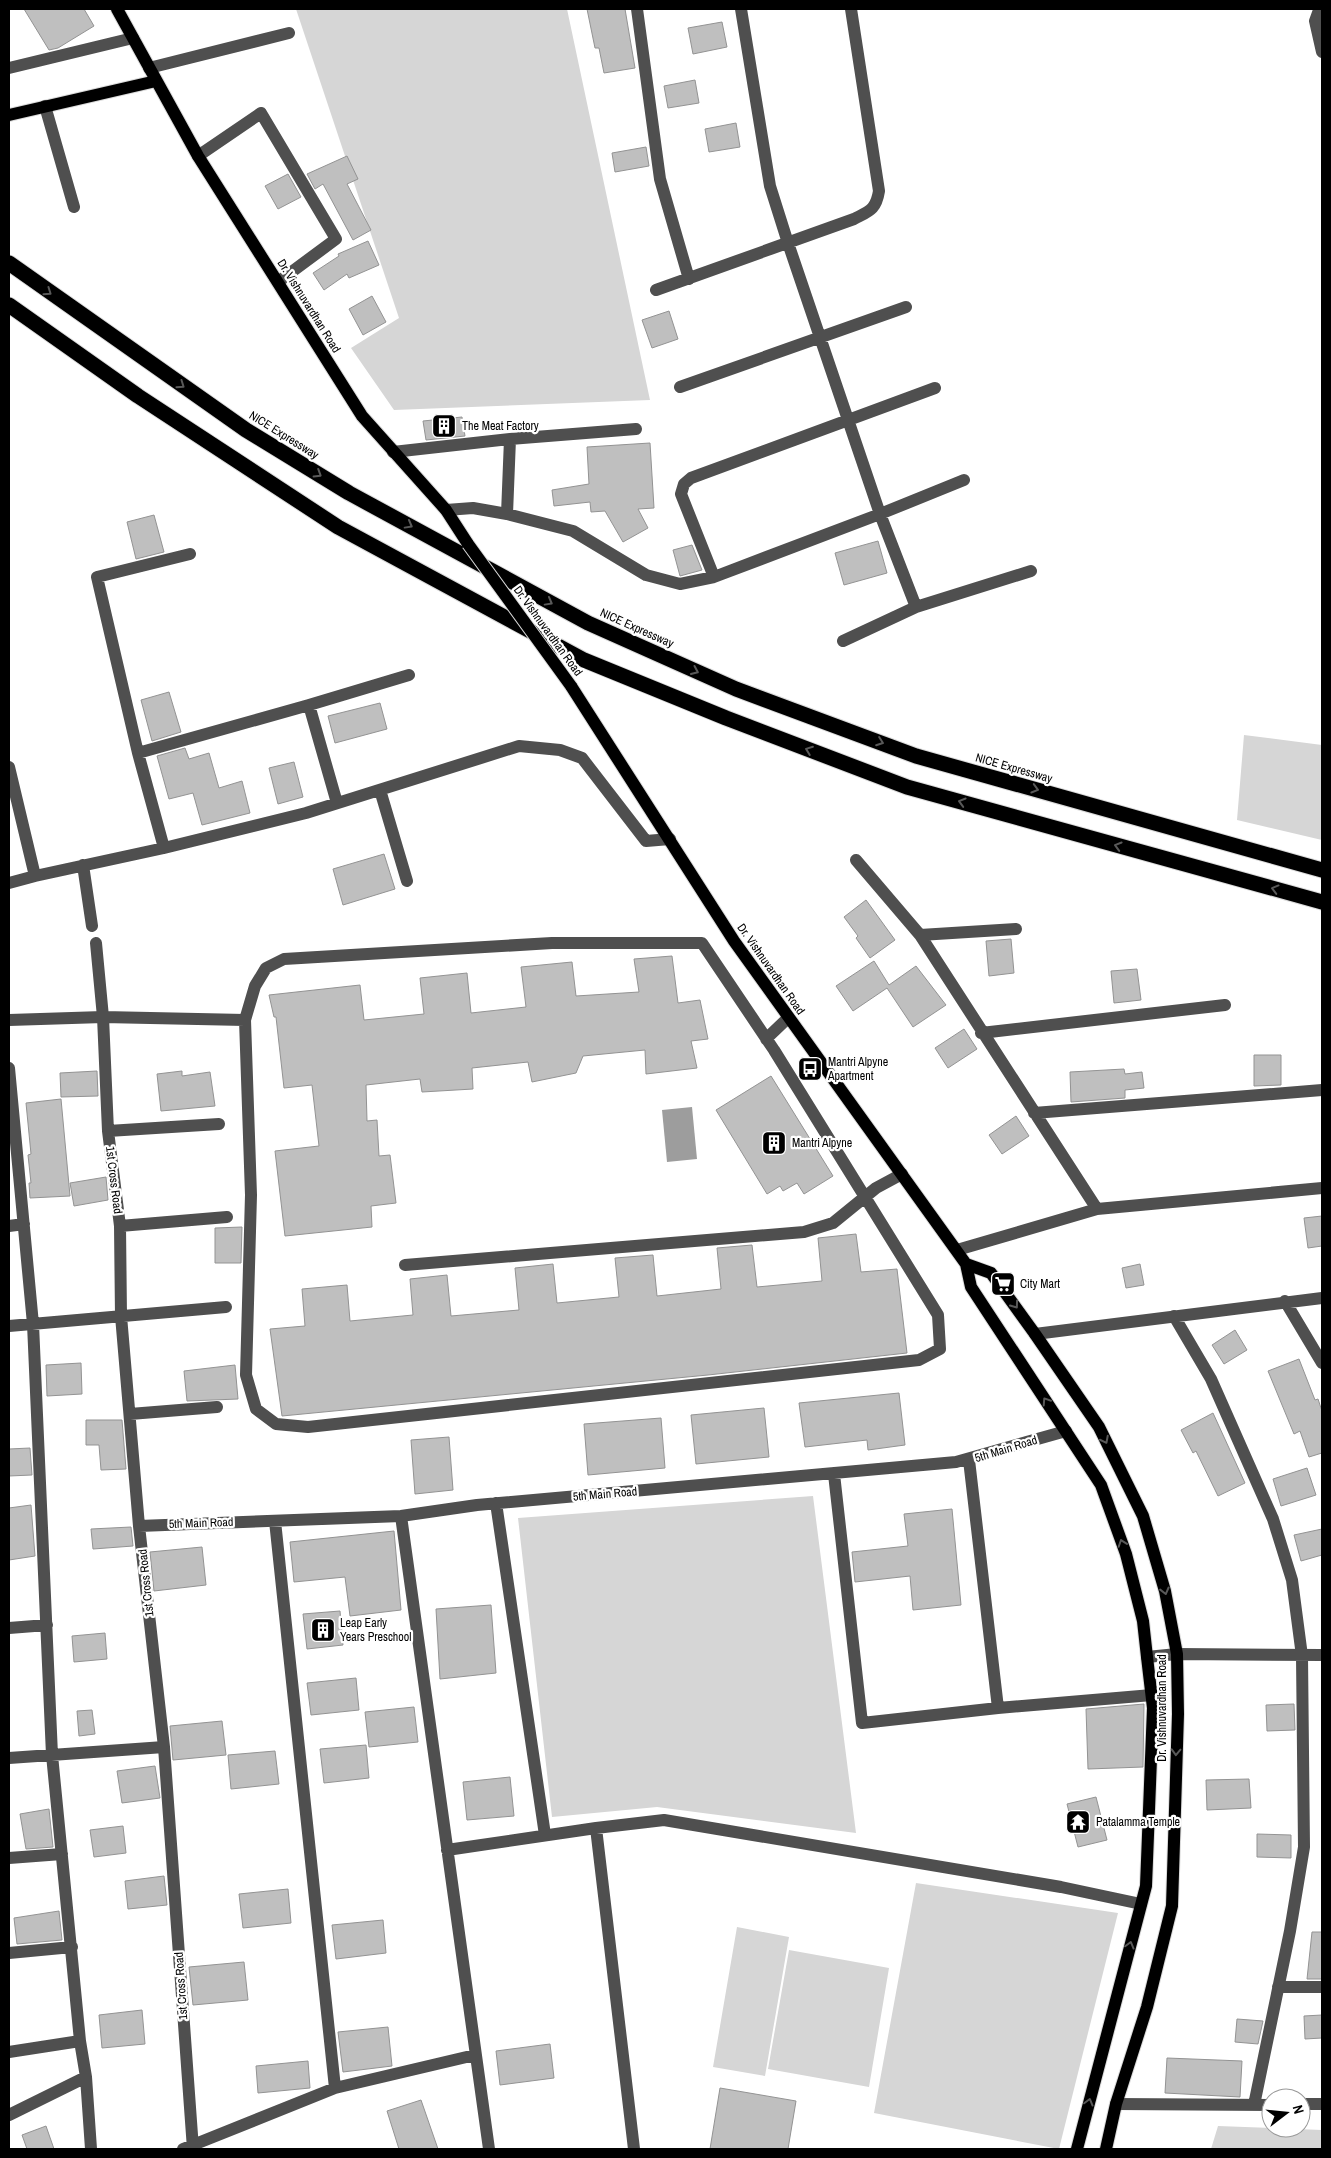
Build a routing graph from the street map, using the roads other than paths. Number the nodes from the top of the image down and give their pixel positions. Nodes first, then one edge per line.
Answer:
1 (116, 9) edge
2 (637, 9) edge
3 (740, 9) edge
4 (851, 9) edge
5 (1322, 9) edge
6 (289, 33) dead end
7 (133, 38) junction
8 (1322, 52) edge
9 (9, 68) edge
10 (149, 68) junction
11 (156, 81) junction
12 (45, 106) junction
13 (9, 115) edge
14 (198, 156) junction
15 (74, 207) dead end
16 (788, 244) junction
17 (9, 263) edge
18 (688, 279) junction
19 (278, 282) junction
20 (656, 290) dead end
21 (9, 305) edge
22 (906, 307) dead end
23 (820, 338) junction
24 (680, 386) dead end
25 (935, 388) dead end
26 (848, 420) junction
27 (636, 429) dead end
28 (510, 439) junction
29 (394, 452) junction
30 (964, 480) dead end
31 (446, 510) junction
32 (507, 514) junction
33 (880, 514) junction
34 (190, 554) dead end
35 (1031, 570) dead end
36 (714, 577) junction
37 (916, 607) junction
38 (843, 641) dead end
39 (409, 675) dead end
40 (310, 705) junction
41 (138, 753) junction
42 (9, 767) edge
43 (380, 790) junction
44 (338, 803) junction
45 (670, 839) junction
46 (164, 848) junction
47 (856, 860) dead end
48 (83, 865) junction
49 (1322, 870) edge
50 (35, 876) junction
51 (407, 881) dead end
52 (9, 883) edge
53 (1322, 902) edge
54 (92, 926) dead end
55 (1016, 929) dead end
56 (920, 935) junction
57 (96, 943) dead end
58 (1225, 1004) dead end
59 (103, 1017) junction
60 (788, 1018) junction
61 (9, 1020) edge
62 (245, 1020) junction
63 (981, 1033) junction
64 (766, 1039) junction
65 (9, 1068) edge
66 (1322, 1090) edge
67 (1034, 1113) junction
68 (220, 1124) dead end
69 (108, 1131) junction
70 (12, 1135) edge
71 (902, 1174) junction
72 (1322, 1188) edge
73 (864, 1196) junction
74 (1097, 1210) junction
75 (227, 1217) dead end
76 (24, 1224) junction
77 (9, 1226) edge
78 (120, 1226) junction
79 (957, 1250) junction
80 (966, 1264) junction
81 (405, 1265) dead end
82 (1322, 1298) edge
83 (1285, 1301) junction
84 (226, 1306) dead end
85 (121, 1316) junction
86 (1174, 1316) junction
87 (33, 1324) junction
88 (9, 1326) edge
89 (1035, 1334) junction
90 (1322, 1363) edge
91 (217, 1407) dead end
92 (130, 1414) junction
93 (1066, 1431) junction
94 (969, 1460) junction
95 (834, 1474) junction
96 (496, 1503) junction
97 (401, 1516) junction
98 (275, 1521) junction
99 (139, 1526) junction
100 (46, 1625) junction
101 (9, 1628) edge
102 (1177, 1654) junction
103 (1322, 1655) edge
104 (1302, 1656) junction
105 (1147, 1657) junction
106 (1152, 1695) junction
107 (998, 1708) junction
108 (164, 1747) junction
109 (52, 1755) junction
110 (9, 1758) edge
111 (596, 1828) junction
112 (545, 1835) junction
113 (447, 1850) junction
114 (62, 1854) junction
115 (9, 1858) edge
116 (1141, 1904) junction
117 (72, 1947) junction
118 (9, 1953) edge
119 (1278, 1987) junction
120 (1322, 1987) edge
121 (80, 2041) junction
122 (9, 2052) edge
123 (474, 2055) junction
124 (86, 2077) junction
125 (335, 2088) junction
126 (1116, 2104) junction
127 (1254, 2105) junction
128 (1261, 2105) edge
129 (9, 2115) edge
130 (189, 2148) edge
131 (91, 2149) edge
132 (489, 2149) edge
133 (634, 2149) edge
134 (1077, 2149) edge
135 (1106, 2149) edge

1 - 7 main road, Dr. Vishnuvardhan Road
2 - 18 street
3 - 16 street
4 - 16 street
5 - 8 street
6 - 10 street
7 - 9 street
7 - 10 main road, Dr. Vishnuvardhan Road
10 - 11 main road, Dr. Vishnuvardhan Road
11 - 12 main road
11 - 14 main road, Dr. Vishnuvardhan Road
12 - 13 main road
12 - 15 street
14 - 19 main road, Dr. Vishnuvardhan Road
14 - 19 street
16 - 18 street
16 - 23 street
17 -> 49 highway, NICE Expressway
18 - 20 street
19 - 29 main road, Dr. Vishnuvardhan Road
53 -> 21 highway
22 - 23 street
23 - 24 street
23 - 26 street
25 - 26 street
26 - 33 street
26 - 36 street
27 - 28 street
28 - 29 street
28 - 32 street
29 - 31 main road, Dr. Vishnuvardhan Road
30 - 33 street
31 - 32 street
31 - 45 main road, Dr. Vishnuvardhan Road, bridge
32 - 36 street
33 - 36 street
33 - 37 street
34 - 41 street
35 - 37 street
37 - 38 street
39 - 40 street
40 - 41 street
40 - 44 street
41 - 46 street
42 - 50 street
43 - 44 street
43 - 45 street
43 - 51 street
44 - 46 street
45 - 60 main road, Dr. Vishnuvardhan Road
46 - 48 street
47 - 56 street
48 - 50 street
48 - 54 street
50 - 52 street
55 - 56 street
56 - 63 street
57 - 59 street, 1st Cross Road
58 - 63 street
59 - 61 street
59 - 62 street
59 - 69 street, 1st Cross Road
60 - 64 street
60 - 71 main road, Dr. Vishnuvardhan Road
62 - 64 street
62 - 73 street
63 - 67 street
64 - 73 street
65 - 70 street
66 - 67 street
67 - 74 street
68 - 69 street
69 - 78 street, 1st Cross Road
70 - 76 street
71 - 73 street
71 - 79 main road, Dr. Vishnuvardhan Road
72 - 74 street
73 - 81 street
74 - 79 street
75 - 78 street
76 - 77 street
76 - 87 street
78 - 85 street, 1st Cross Road
79 - 80 main road, Dr. Vishnuvardhan Road
80 -> 89 main road, Dr. Vishnuvardhan Road
93 -> 80 main road, Dr. Vishnuvardhan Road
82 - 83 street
83 - 86 street
83 - 90 street
84 - 85 street
85 - 87 street
85 - 92 street, 1st Cross Road
86 - 89 street
86 - 104 street
87 - 88 street
87 - 100 street
89 -> 102 main road, Dr. Vishnuvardhan Road
91 - 92 street
92 - 99 street, 1st Cross Road
93 - 94 street, 5th Main Road
105 -> 93 main road, Dr. Vishnuvardhan Road
94 - 95 street, 5th Main Road
94 - 107 street
95 - 96 street, 5th Main Road
95 - 107 street
96 - 97 street, 5th Main Road
96 - 112 street
97 - 98 street, 5th Main Road
97 - 113 street
98 - 99 street, 5th Main Road
98 - 125 street
99 - 108 street, 1st Cross Road
100 - 101 street
100 - 109 street
102 - 104 street
102 - 105 street
102 -> 126 main road, Dr. Vishnuvardhan Road
103 - 104 street
104 - 119 street
105 - 106 main road, Dr. Vishnuvardhan Road
106 - 107 street
106 - 116 main road, Dr. Vishnuvardhan Road
108 - 109 street
108 - 130 street, 1st Cross Road
109 - 110 street
109 - 114 street
111 - 112 street
111 - 116 street
111 - 133 street
112 - 113 street
113 - 123 street
114 - 115 street
114 - 117 street
134 -> 116 main road, Dr. Vishnuvardhan Road
117 - 118 street
117 - 121 street
119 - 120 street
119 - 127 street
121 - 122 street
121 - 124 street
123 - 125 street
123 - 132 street
124 - 129 street
124 - 131 street
125 - 130 street
126 - 127 street
126 - 135 main road, Dr. Vishnuvardhan Road
127 - 128 street

